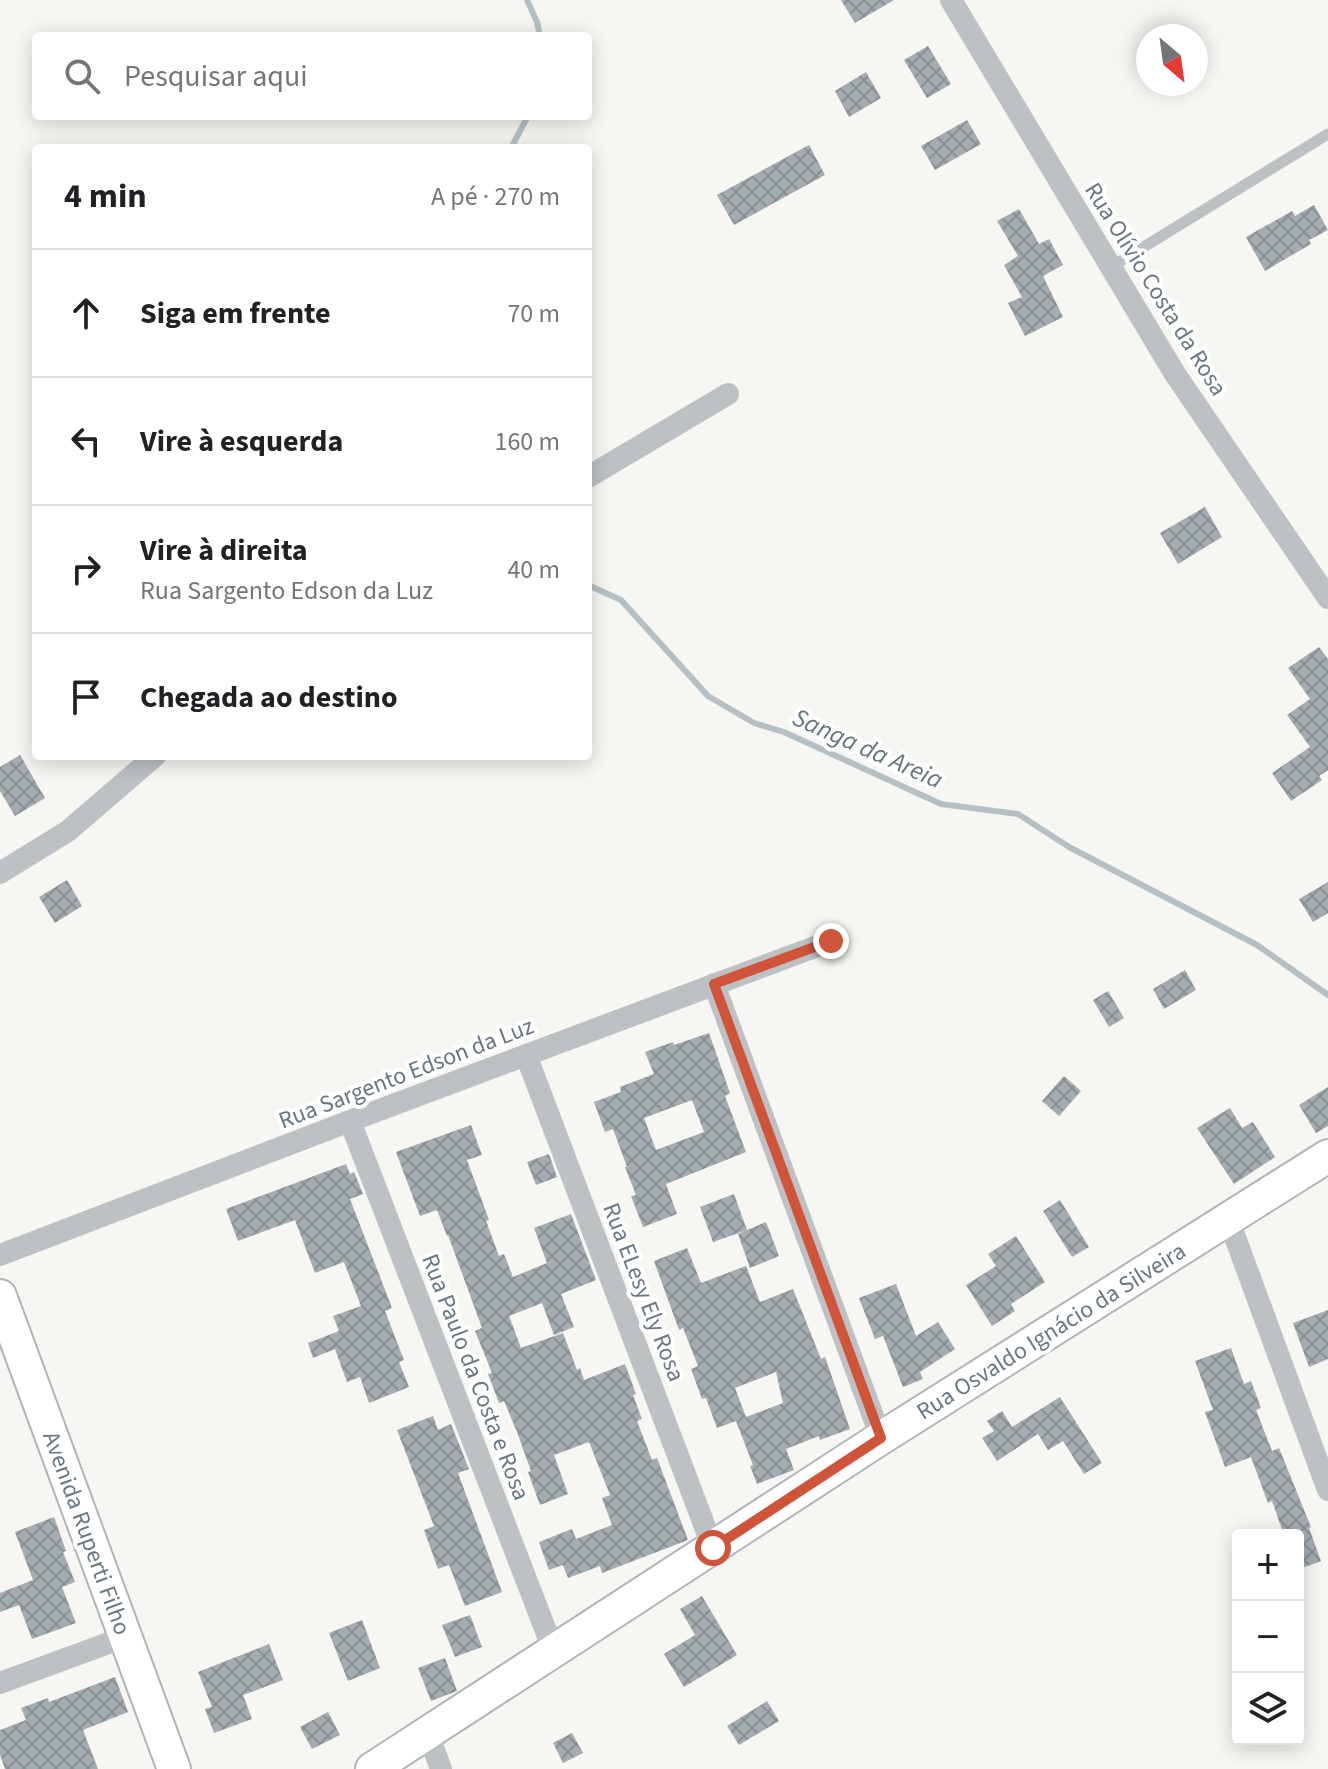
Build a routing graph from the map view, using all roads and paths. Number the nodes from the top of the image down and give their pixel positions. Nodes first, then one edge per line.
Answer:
1 (951, 0) edge
2 (1328, 134) edge
3 (1111, 267) junction
4 (728, 394) dead end
5 (592, 475) edge
6 (1328, 598) edge
7 (150, 760) edge
8 (0, 873) edge
9 (831, 941) dead end
10 (714, 984) junction
11 (526, 1055) junction
12 (350, 1121) junction
13 (1328, 1156) edge
14 (1228, 1218) junction
15 (0, 1255) edge
16 (0, 1296) edge
17 (881, 1438) junction
18 (1328, 1490) edge
19 (713, 1548) junction
20 (125, 1637) junction
21 (554, 1652) junction
22 (0, 1683) edge
23 (428, 1734) junction
24 (174, 1769) edge
25 (372, 1769) edge
26 (441, 1769) edge

1 - 3 street, Rua Olívio Costa da Rosa
2 - 3 lane
3 - 6 street, Rua Olívio Costa da Rosa
4 - 5 street
7 - 8 street
9 - 10 street, Rua Sargento Edson da Luz
10 - 11 street, Rua Sargento Edson da Luz
10 - 17 street
11 - 12 street, Rua Sargento Edson da Luz
11 - 19 street, Rua ELesy Ely Rosa
12 - 15 street, Rua Sargento Edson da Luz
12 - 21 street, Rua Paulo da Costa e Rosa
13 - 14 street, Rua Osvaldo Ignácio da Silveira
14 - 17 street, Rua Osvaldo Ignácio da Silveira
14 - 18 street
16 - 20 street, Avenida Ruperti Filho
17 - 19 street, Rua Osvaldo Ignácio da Silveira
19 - 21 street, Rua Osvaldo Ignácio da Silveira
20 - 22 street
20 - 24 street, Avenida Ruperti Filho
21 - 23 street, Rua Osvaldo Ignácio da Silveira
23 - 25 street, Rua Osvaldo Ignácio da Silveira
23 - 26 street

